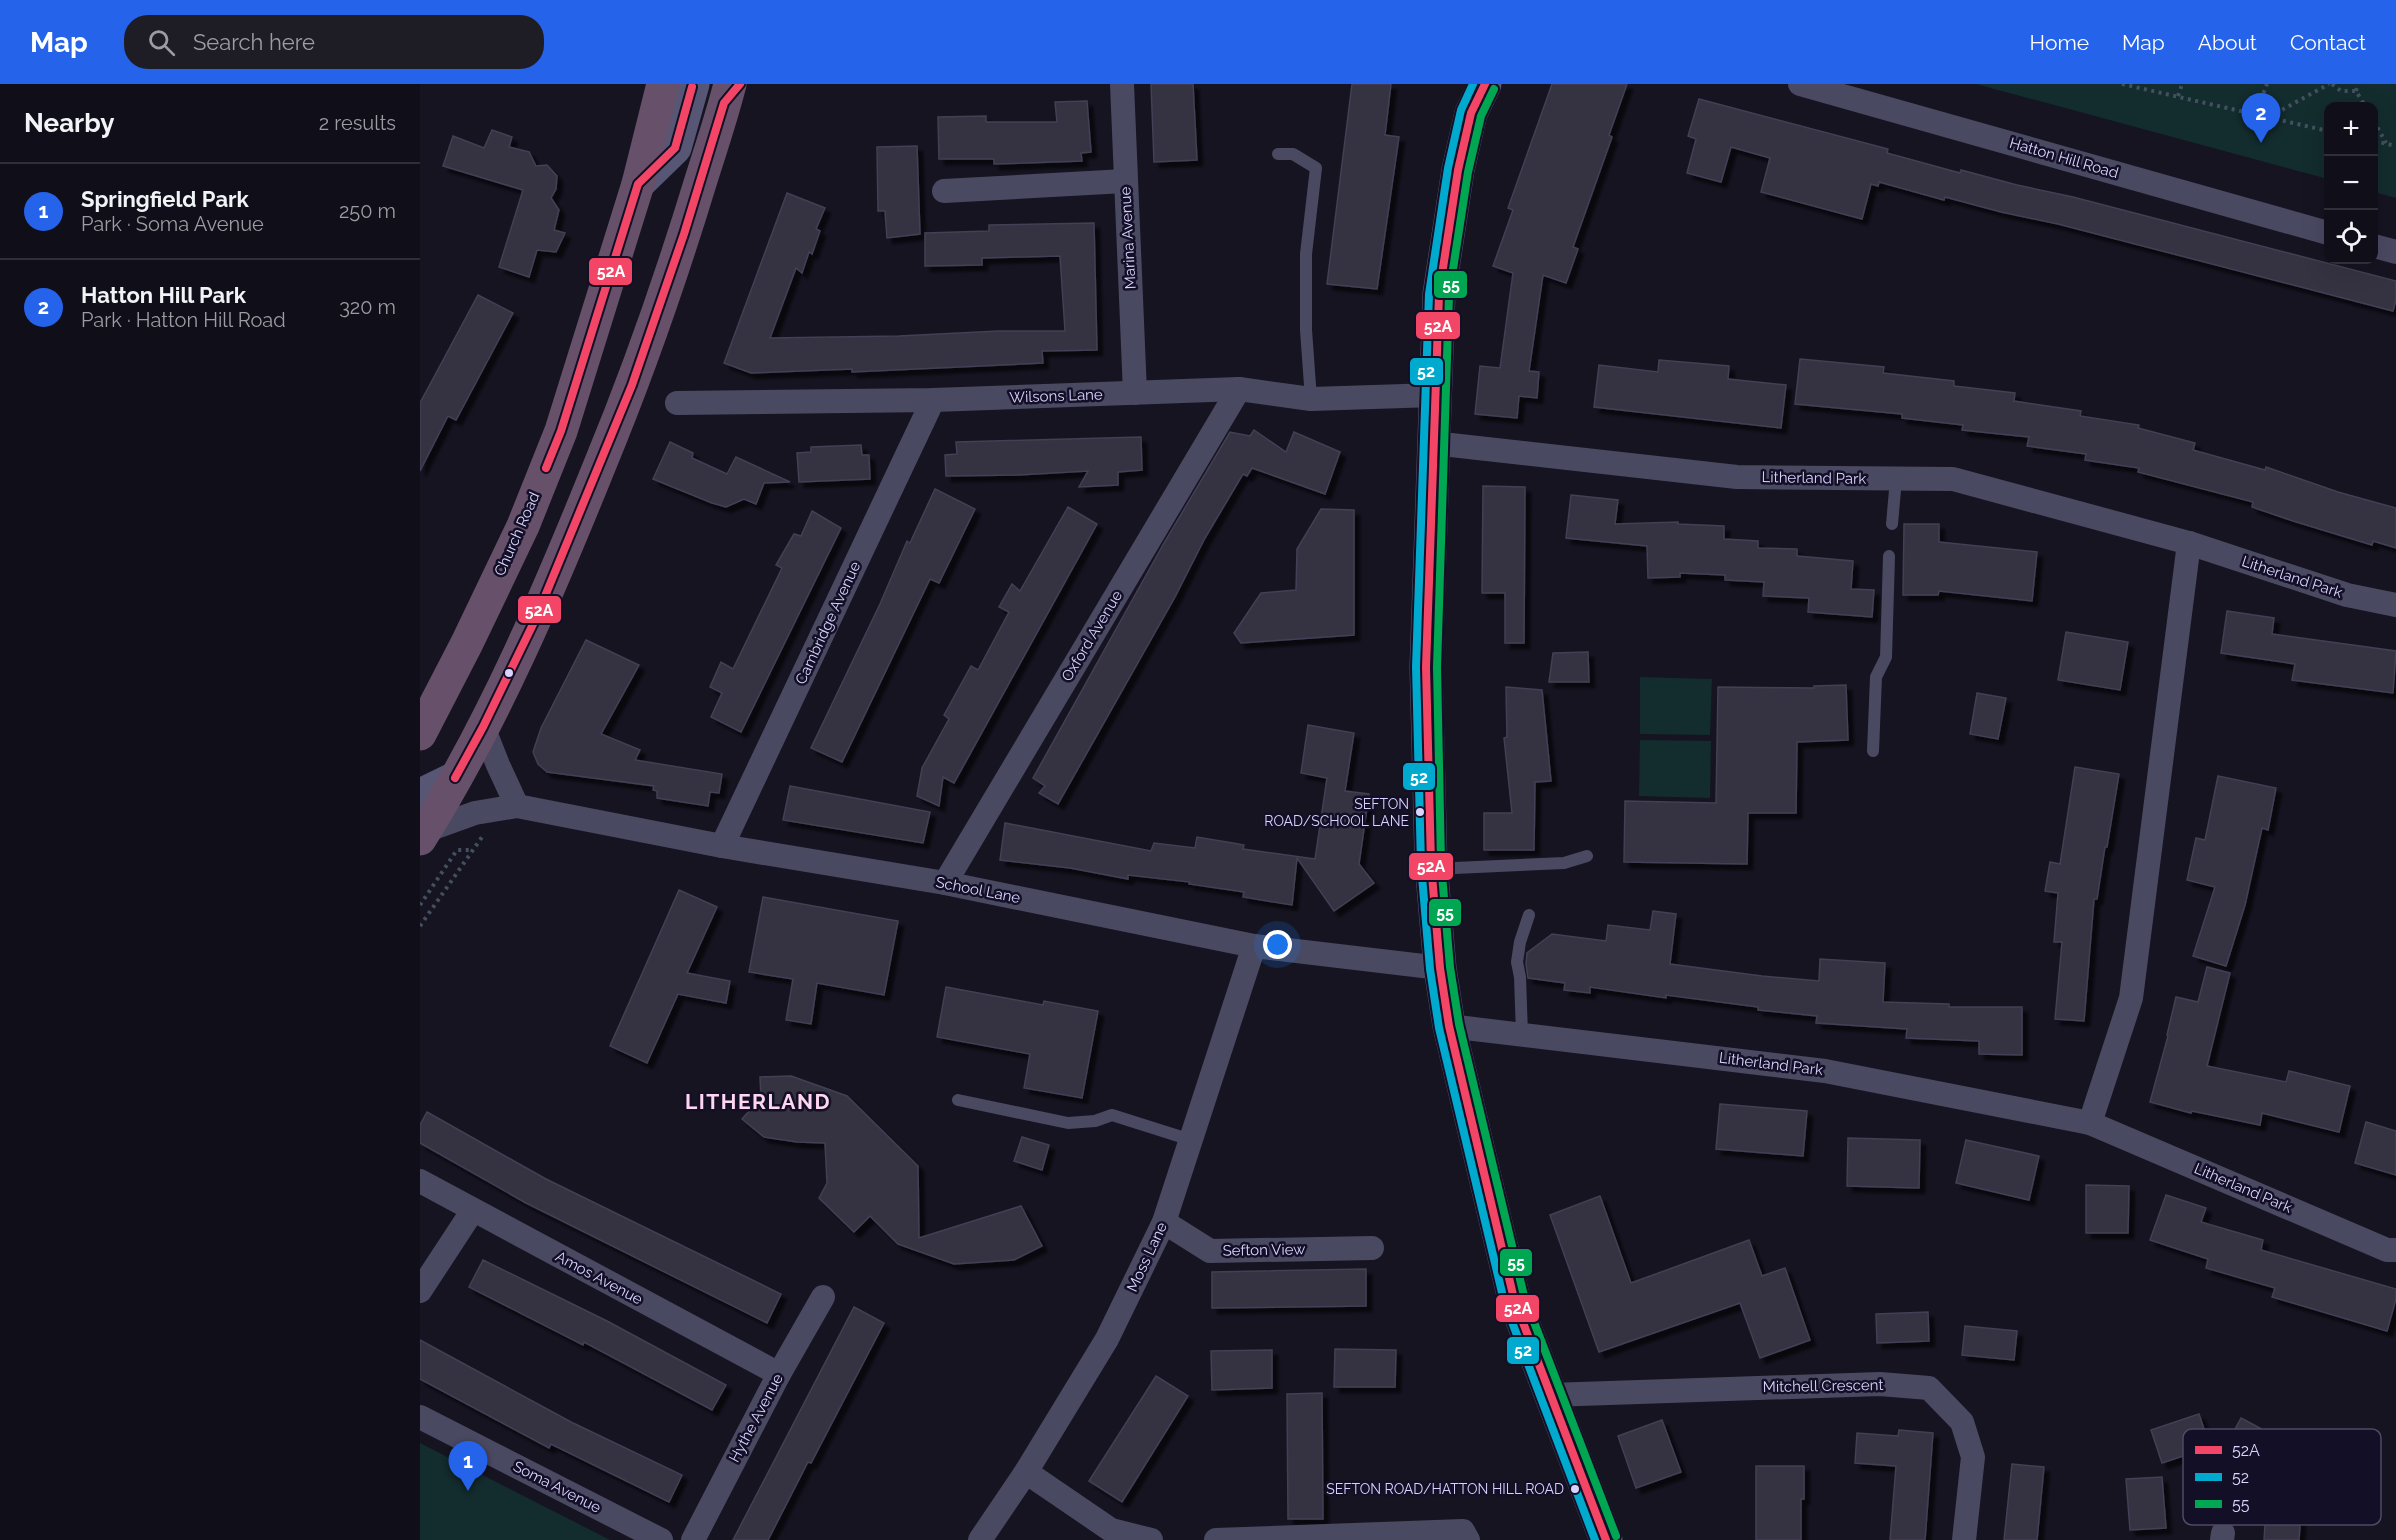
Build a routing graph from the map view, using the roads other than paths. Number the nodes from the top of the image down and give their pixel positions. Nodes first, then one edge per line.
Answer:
1 (663, 84) edge
2 (693, 84) edge
3 (1122, 84) edge
4 (1485, 84) edge
5 (1800, 84) edge
6 (731, 90) edge
7 (1859, 92) edge
8 (1469, 99) edge
9 (1278, 154) dead end
10 (1125, 181) junction
11 (638, 184) junction
12 (944, 190) dead end
13 (2324, 232) edge
14 (2378, 247) edge
15 (2396, 252) edge
16 (1239, 389) junction
17 (1135, 393) junction
18 (1435, 395) junction
19 (1311, 399) junction
20 (933, 400) junction
21 (678, 403) dead end
22 (1433, 443) junction
23 (1896, 479) junction
24 (1892, 524) dead end
25 (2189, 543) junction
26 (1890, 556) dead end
27 (2396, 605) edge
28 (483, 727) junction
29 (420, 734) edge
30 (1873, 751) dead end
31 (455, 778) junction
32 (420, 795) edge
33 (517, 806) junction
34 (423, 835) edge
35 (722, 846) junction
36 (1587, 856) dead end
37 (1432, 868) junction
38 (945, 884) junction
39 (1529, 915) dead end
40 (1254, 946) junction
41 (1440, 968) junction
42 (1449, 1026) junction
43 (1522, 1034) junction
44 (958, 1100) dead end
45 (2090, 1123) junction
46 (1191, 1140) junction
47 (420, 1181) edge
48 (473, 1210) junction
49 (1164, 1222) junction
50 (1372, 1248) dead end
51 (2396, 1250) edge
52 (420, 1291) edge
53 (823, 1297) dead end
54 (779, 1374) junction
55 (1550, 1395) junction
56 (420, 1417) edge
57 (1026, 1472) junction
58 (661, 1540) edge
59 (693, 1540) edge
60 (980, 1540) edge
61 (1151, 1540) edge
62 (1216, 1540) edge
63 (1468, 1540) edge
64 (1606, 1540) edge
65 (1964, 1540) edge

1 - 11 highway, Church Road
2 - 11 main road
3 - 10 street, Marina Avenue
4 - 8 main road
5 - 7 street, Hatton Hill Road
6 - 28 highway
7 - 13 street, Hatton Hill Road
8 - 18 main road
9 - 19 lane
10 - 12 street
10 - 17 street, Marina Avenue
11 - 29 highway, Church Road
14 - 15 street
16 - 17 street, Wilsons Lane
16 - 19 street, Wilsons Lane
16 - 38 street, Oxford Avenue
17 - 20 street, Wilsons Lane
18 - 19 street, Wilsons Lane
18 - 22 main road
20 - 21 street, Wilsons Lane
20 - 35 street, Cambridge Avenue
22 - 23 street, Litherland Park
22 - 37 main road
23 - 24 lane
23 - 25 street, Litherland Park
25 - 27 street, Litherland Park
25 - 45 street
26 - 30 lane
28 - 31 highway
28 - 33 street
31 - 32 main road
31 - 34 highway
33 - 34 street, School Lane
33 - 35 street, School Lane
35 - 38 street, School Lane
36 - 37 lane
37 - 41 main road
38 - 40 street, School Lane
39 - 43 lane
40 - 41 street, School Lane
40 - 46 street, Moss Lane
41 - 42 main road
42 - 43 street, Litherland Park
42 - 55 main road
43 - 45 street, Litherland Park
44 - 46 lane
45 - 51 street, Litherland Park
46 - 49 street, Moss Lane
47 - 48 street, Amos Avenue
48 - 52 street
48 - 54 street, Amos Avenue
49 - 50 street, Sefton View
49 - 57 street, Moss Lane
53 - 54 street, Hythe Avenue
54 - 59 street, Hythe Avenue
55 - 64 main road
55 - 65 street, Mitchell Crescent
56 - 58 street, Soma Avenue
57 - 60 street, Moss Lane
57 - 61 street
62 - 63 street

